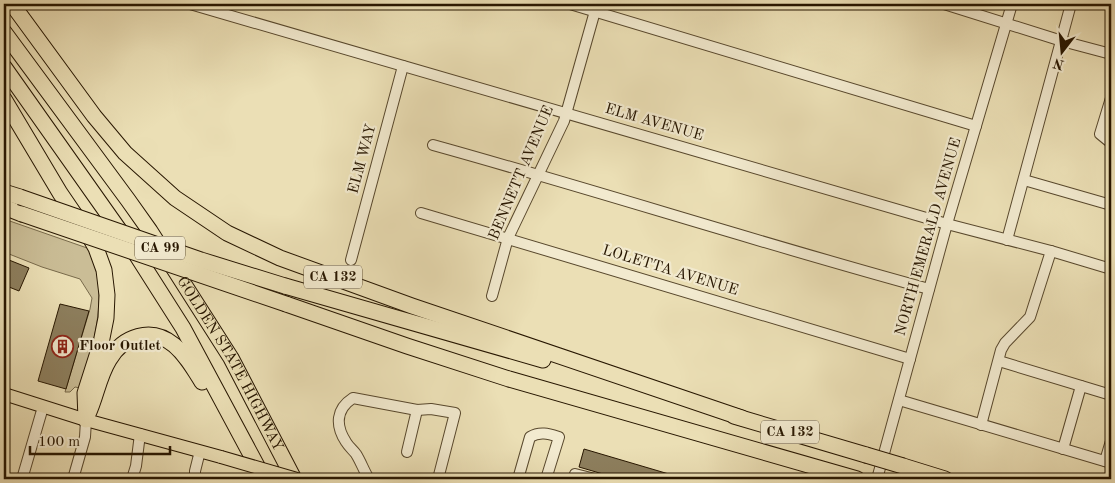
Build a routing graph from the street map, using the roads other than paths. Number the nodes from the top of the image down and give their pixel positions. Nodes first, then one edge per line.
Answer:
1 (12, 4) edge
2 (190, 4) edge
3 (570, 4) edge
4 (944, 4) edge
5 (1012, 4) edge
6 (1071, 4) edge
7 (596, 7) edge
8 (1007, 23) junction
9 (4, 32) edge
10 (1062, 41) junction
11 (1111, 54) edge
12 (404, 66) junction
13 (4, 67) edge
14 (1111, 98) edge
15 (4, 99) edge
16 (566, 114) junction
17 (976, 126) junction
18 (1111, 143) edge
19 (433, 145) dead end
20 (538, 174) junction
21 (1024, 180) junction
22 (4, 192) edge
23 (1111, 205) edge
24 (4, 208) edge
25 (421, 213) dead end
26 (947, 224) junction
27 (508, 238) junction
28 (1007, 240) junction
29 (1051, 251) junction
30 (350, 260) dead end
31 (1111, 269) edge
32 (929, 289) junction
33 (492, 296) dead end
34 (910, 359) junction
35 (999, 361) junction
36 (1081, 386) junction
37 (4, 394) edge
38 (1111, 395) edge
39 (899, 400) junction
40 (44, 407) junction
41 (418, 410) junction
42 (742, 418) junction
43 (86, 420) junction
44 (981, 425) junction
45 (140, 434) junction
46 (1111, 441) edge
47 (1063, 449) junction
48 (200, 451) junction
49 (408, 452) dead end
50 (251, 455) junction
51 (1108, 462) edge
52 (575, 474) dead end
53 (22, 479) edge
54 (73, 479) edge
55 (132, 479) edge
56 (195, 479) edge
57 (264, 479) edge
58 (296, 479) edge
59 (369, 479) edge
60 (438, 479) edge
61 (518, 479) edge
62 (546, 479) edge
63 (594, 479) edge
64 (857, 479) edge
65 (876, 479) edge
66 (945, 479) edge

1 - 42 highway, CA 132
2 - 12 street, ELM AVENUE
3 - 7 street
4 - 8 street
5 - 8 street, NORTH EMERALD AVENUE
6 - 10 street
7 - 16 street, BENNETT AVENUE
7 - 17 street
8 - 10 street
8 - 17 street, NORTH EMERALD AVENUE
9 - 58 highway, GOLDEN STATE HIGHWAY / CA 99
10 - 11 street
10 - 21 street
12 - 16 street, ELM AVENUE
12 - 30 street, ELM WAY
13 - 50 highway, GOLDEN STATE HIGHWAY / CA 99
14 - 18 street
15 - 43 highway
16 - 20 street, BENNETT AVENUE
16 - 26 street, ELM AVENUE
17 - 26 street, NORTH EMERALD AVENUE
19 - 20 street
20 - 27 street, BENNETT AVENUE
20 - 32 street
21 - 23 street
21 - 28 street
22 - 42 highway, bridge
24 - 64 highway, CA 132, bridge
25 - 27 street, LOLETTA AVENUE
26 - 28 street, ELM AVENUE
26 - 32 street, NORTH EMERALD AVENUE
27 - 33 street, BENNETT AVENUE
27 - 34 street, LOLETTA AVENUE
28 - 29 street, ELM AVENUE
29 - 31 street, ELM AVENUE
29 - 35 street
32 - 34 street, NORTH EMERALD AVENUE
34 - 39 street, NORTH EMERALD AVENUE
35 - 36 street
35 - 44 street
36 - 38 street
36 - 47 street
37 - 40 main road
39 - 44 street
39 - 65 street, NORTH EMERALD AVENUE
40 - 43 main road
40 - 53 street
41 - 49 street
41 - 59 street
41 - 60 street
42 - 66 highway, CA 132, bridge
43 - 45 main road
43 - 50 highway
43 - 54 street
44 - 47 street
45 - 48 main road
45 - 55 street
46 - 51 street
47 - 51 street
48 - 56 street
48 - 58 main road, bridge
50 - 57 highway, GOLDEN STATE HIGHWAY / CA 99
52 - 63 street
61 - 62 street

